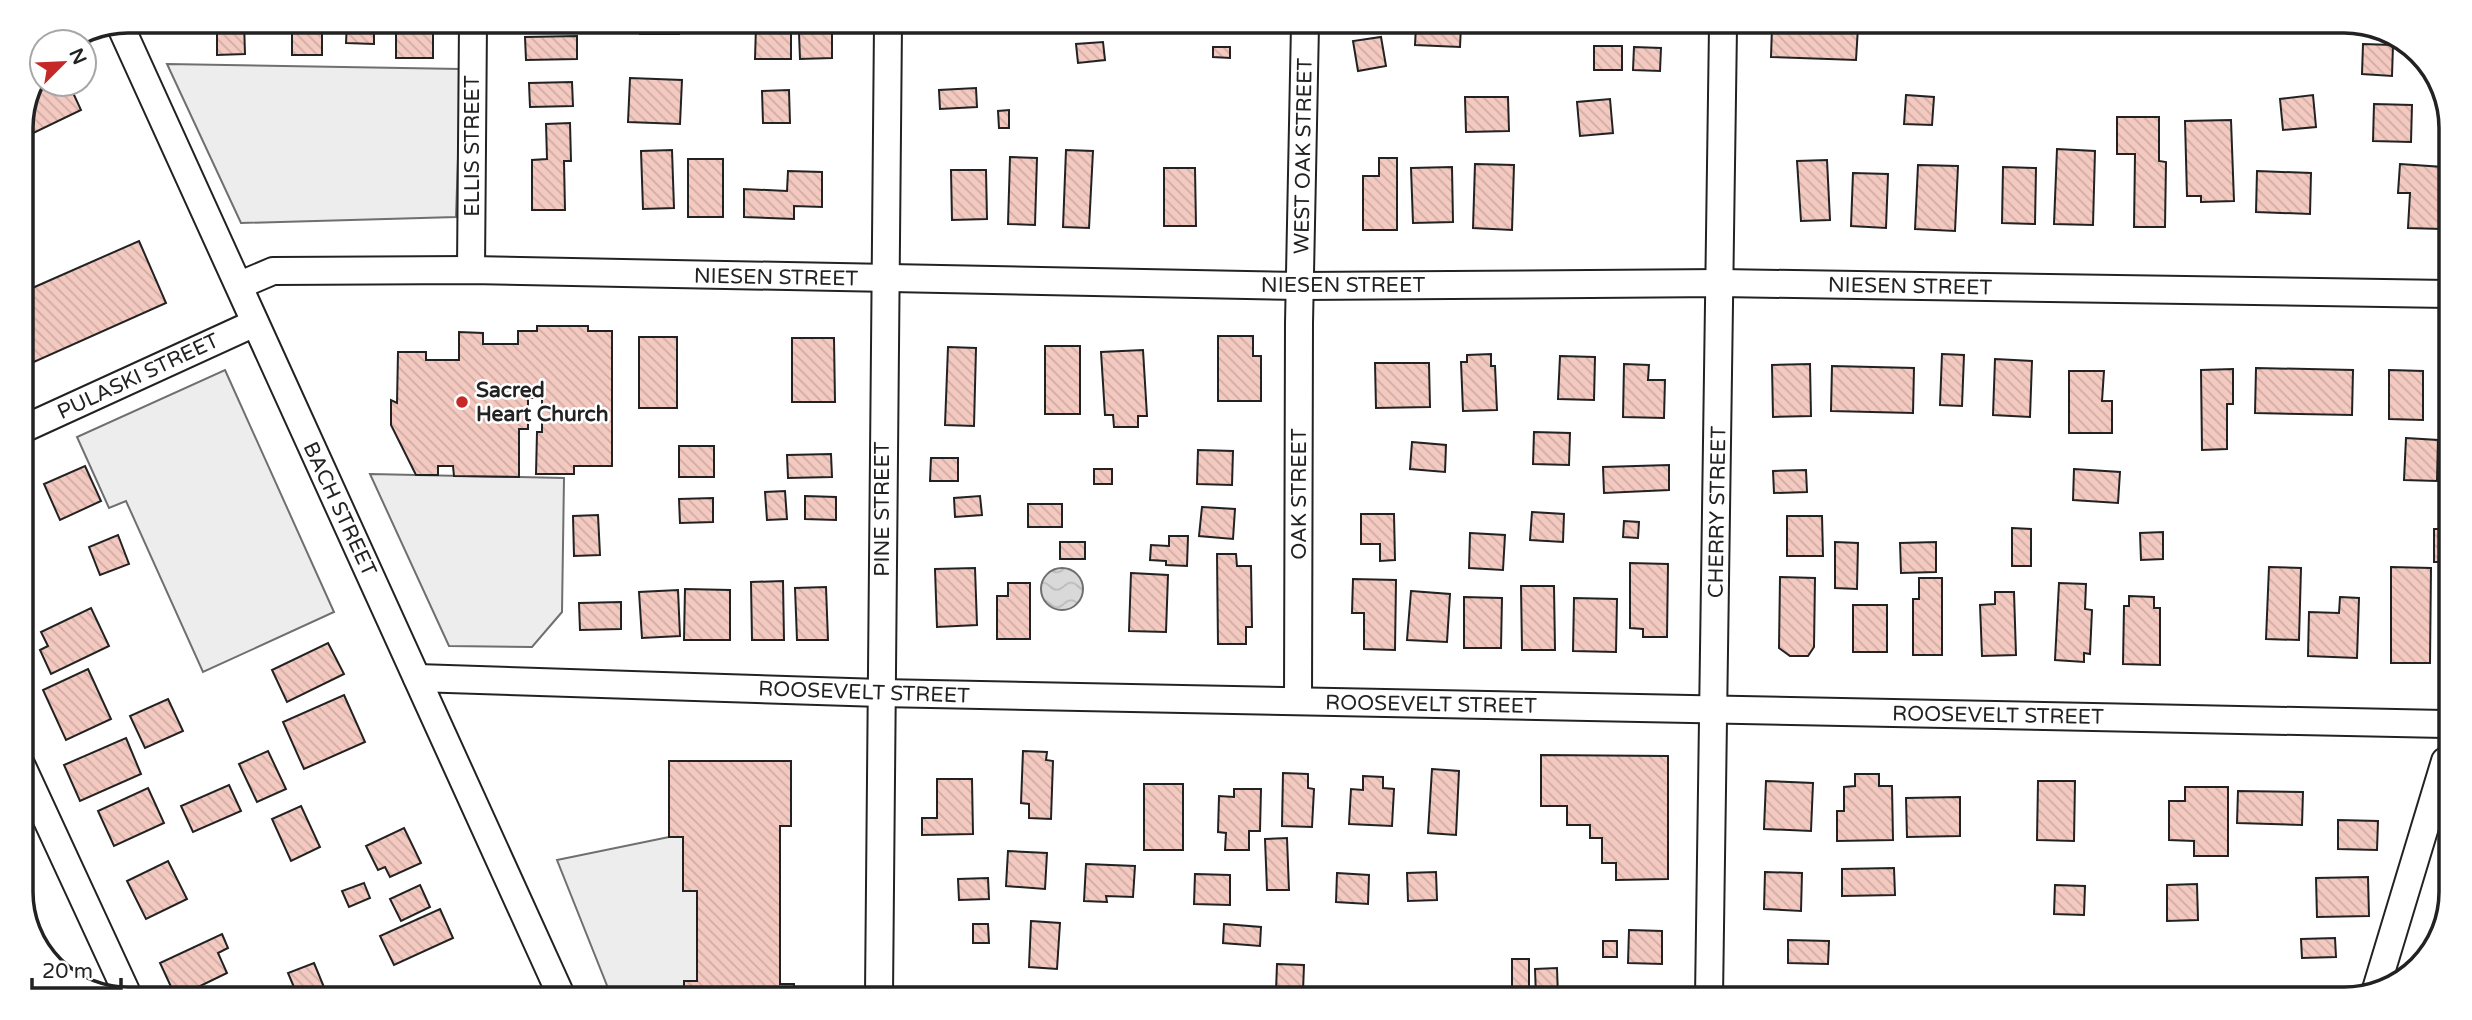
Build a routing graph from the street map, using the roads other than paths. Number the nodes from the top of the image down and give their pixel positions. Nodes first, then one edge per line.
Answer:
1 (473, 33) edge
2 (888, 33) edge
3 (1306, 33) edge
4 (1723, 33) edge
5 (124, 34) edge
6 (471, 270) junction
7 (884, 279) junction
8 (1721, 283) junction
9 (240, 285) junction
10 (1300, 286) junction
11 (2439, 295) edge
12 (255, 323) junction
13 (33, 425) edge
14 (417, 678) junction
15 (881, 693) junction
16 (1298, 701) junction
17 (1714, 710) junction
18 (2439, 724) edge
19 (2439, 781) edge
20 (33, 790) edge
21 (2378, 980) edge
22 (124, 986) edge
23 (557, 987) edge
24 (879, 987) edge
25 (1709, 987) edge

1 - 6 street, ELLIS STREET
2 - 7 street, PINE STREET
3 - 10 street, WEST OAK STREET
4 - 8 street, CHERRY STREET
5 - 9 street, BACH STREET
6 - 7 street, NIESEN STREET
6 - 9 street, NIESEN STREET
7 - 10 street, NIESEN STREET
7 - 15 street, PINE STREET
8 - 10 street, NIESEN STREET
8 - 11 street, NIESEN STREET
8 - 17 street, CHERRY STREET
9 - 12 street, BACH STREET
10 - 16 street, OAK STREET
12 - 13 street, PULASKI STREET
12 - 14 street, BACH STREET
14 - 15 street, ROOSEVELT STREET
14 - 23 street, BACH STREET
15 - 16 street, ROOSEVELT STREET
15 - 24 street, PINE STREET
16 - 17 street, ROOSEVELT STREET
17 - 18 street, ROOSEVELT STREET
17 - 25 street, CHERRY STREET
19 - 21 street
20 - 22 street

